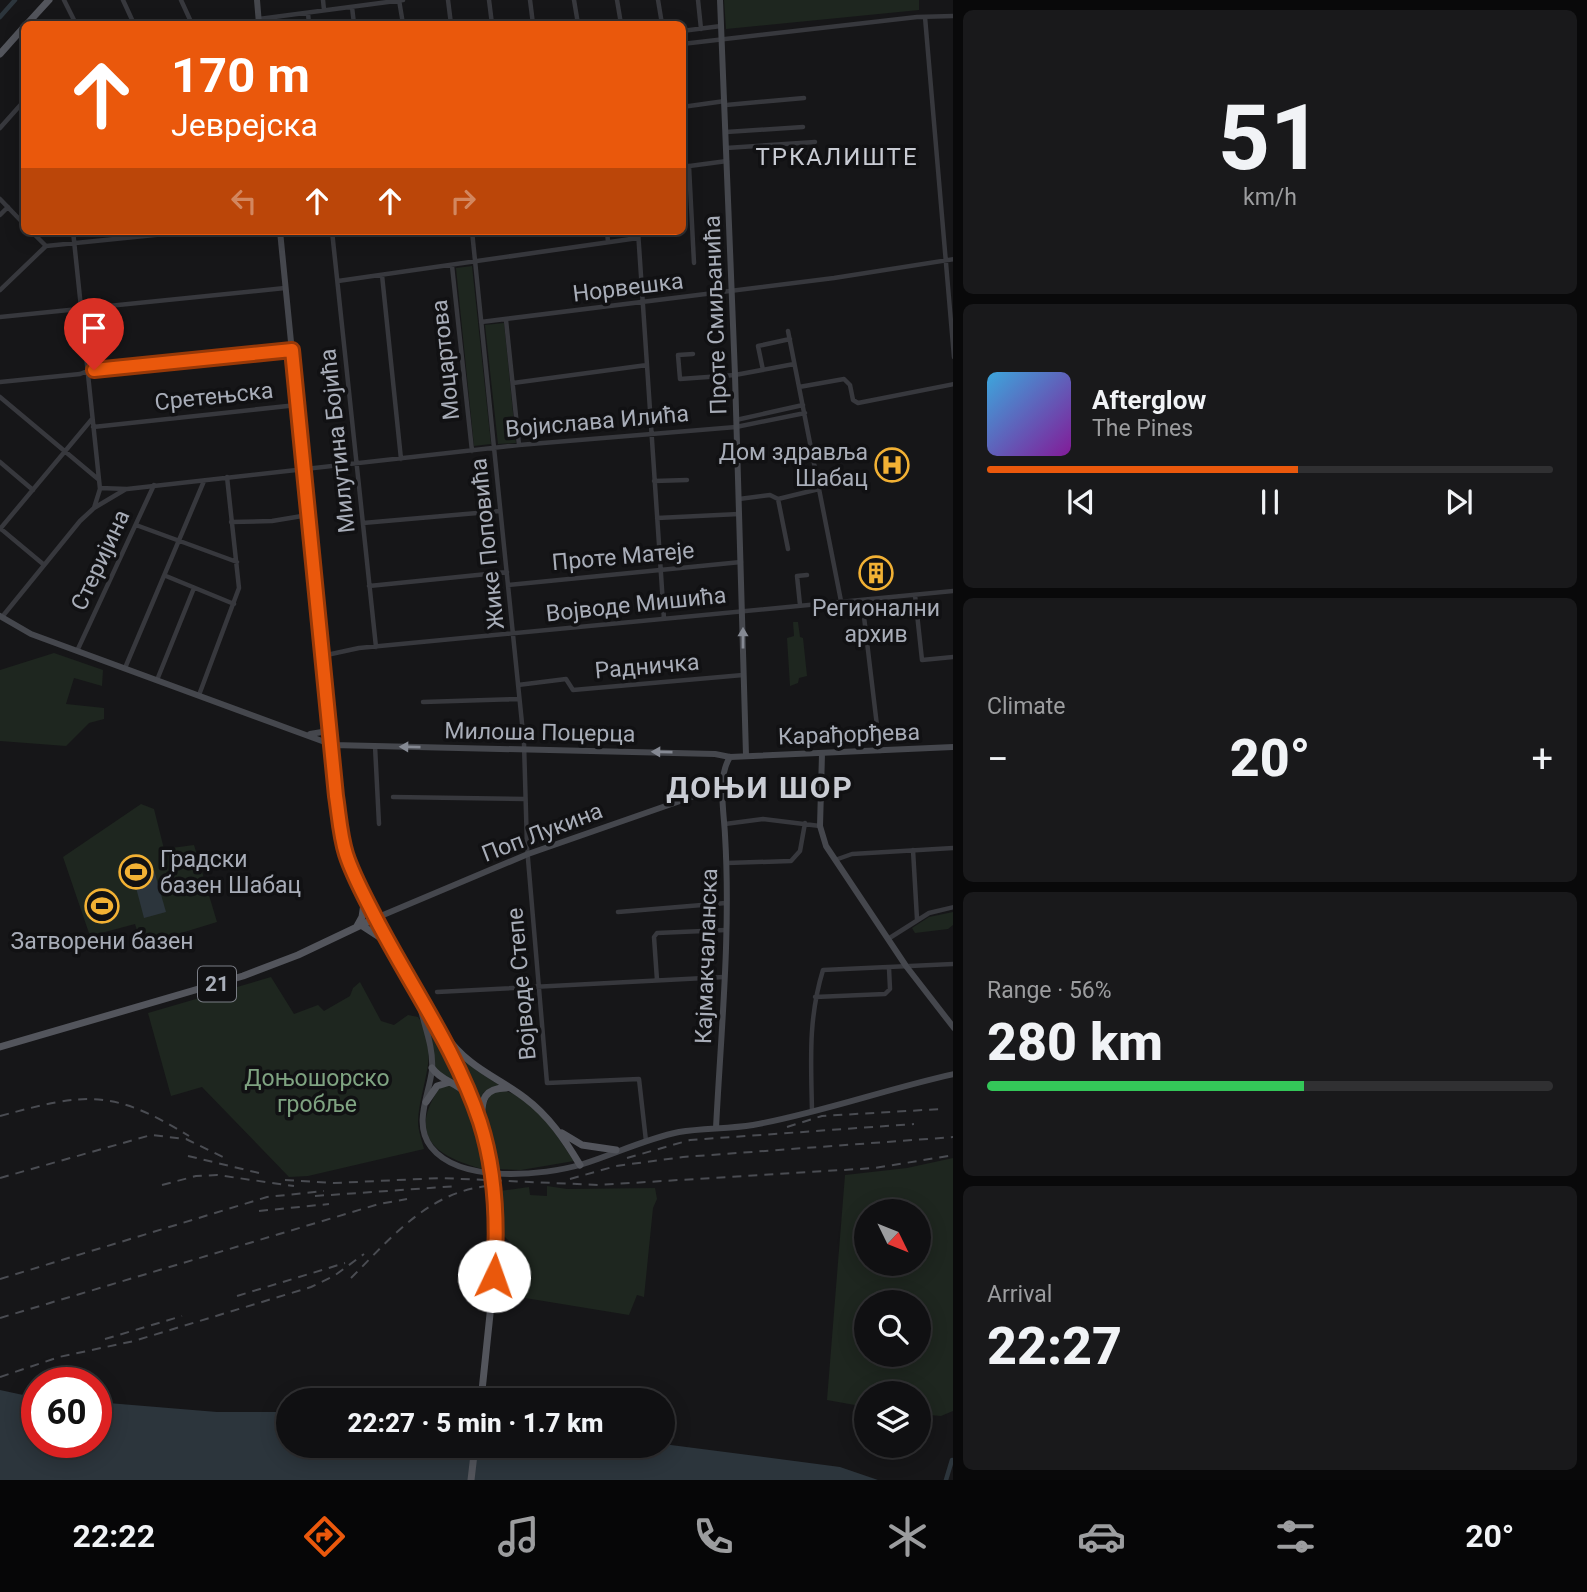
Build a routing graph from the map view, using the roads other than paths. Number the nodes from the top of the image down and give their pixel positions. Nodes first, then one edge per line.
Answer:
1 (49, 0) edge
2 (64, 0) edge
3 (123, 0) edge
4 (181, 0) edge
5 (257, 0) edge
6 (323, 0) edge
7 (401, 0) edge
8 (448, 0) edge
9 (489, 0) edge
10 (530, 0) edge
11 (574, 0) edge
12 (617, 0) edge
13 (658, 0) edge
14 (698, 0) edge
15 (720, 0) edge
16 (383, 1) edge
17 (352, 7) junction
18 (324, 10) junction
19 (308, 13) junction
20 (953, 16) edge
21 (925, 17) junction
22 (30, 21) edge
23 (74, 21) edge
24 (133, 21) edge
25 (191, 21) edge
26 (259, 21) edge
27 (264, 21) edge
28 (309, 21) edge
29 (354, 21) edge
30 (403, 21) edge
31 (451, 21) edge
32 (492, 21) edge
33 (533, 21) edge
34 (578, 21) edge
35 (620, 21) edge
36 (662, 21) edge
37 (721, 26) junction
38 (701, 29) junction
39 (21, 31) edge
40 (686, 31) edge
41 (722, 38) junction
42 (686, 43) edge
43 (0, 54) edge
44 (804, 98) dead end
45 (725, 103) junction
46 (21, 104) edge
47 (686, 107) edge
48 (803, 127) dead end
49 (0, 128) edge
50 (726, 132) junction
51 (815, 142) dead end
52 (726, 148) junction
53 (727, 161) junction
54 (686, 166) edge
55 (0, 199) edge
56 (8, 207) junction
57 (0, 215) edge
58 (21, 221) edge
59 (35, 235) edge
60 (74, 235) edge
61 (157, 235) edge
62 (280, 235) edge
63 (332, 235) edge
64 (472, 235) edge
65 (607, 235) edge
66 (638, 238) joint
67 (608, 242) junction
68 (75, 244) junction
69 (46, 246) junction
70 (953, 259) edge
71 (946, 260) junction
72 (475, 262) junction
73 (694, 262) dead end
74 (452, 266) junction
75 (382, 275) junction
76 (338, 281) junction
77 (285, 288) junction
78 (0, 290) edge
79 (732, 291) junction
80 (643, 303) junction
81 (81, 308) junction
82 (0, 317) edge
83 (506, 320) junction
84 (481, 322) junction
85 (788, 331) dead end
86 (790, 339) junction
87 (953, 345) edge
88 (292, 350) junction
89 (693, 354) dead end
90 (794, 364) junction
91 (647, 365) junction
92 (763, 370) junction
93 (88, 371) junction
94 (735, 375) junction
95 (0, 382) edge
96 (513, 383) junction
97 (953, 384) edge
98 (799, 387) junction
99 (0, 397) edge
100 (297, 405) junction
101 (803, 405) junction
102 (805, 413) junction
103 (93, 419) junction
104 (736, 423) junction
105 (93, 427) junction
106 (650, 432) junction
107 (519, 445) junction
108 (494, 449) junction
109 (472, 451) junction
110 (65, 452) junction
111 (401, 459) junction
112 (0, 462) edge
113 (357, 463) junction
114 (304, 470) junction
115 (227, 477) junction
116 (99, 480) junction
117 (687, 480) dead end
118 (204, 481) junction
119 (654, 481) junction
120 (154, 484) junction
121 (100, 488) junction
122 (127, 489) junction
123 (819, 489) junction
124 (33, 490) junction
125 (739, 499) junction
126 (778, 499) junction
127 (94, 508) junction
128 (500, 511) junction
129 (309, 514) junction
130 (740, 514) junction
131 (657, 518) junction
132 (231, 522) junction
133 (363, 523) junction
134 (136, 525) junction
135 (0, 528) edge
136 (179, 542) junction
137 (788, 549) dead end
138 (237, 562) junction
139 (741, 562) junction
140 (43, 564) junction
141 (661, 570) junction
142 (508, 572) junction
143 (807, 575) dead end
144 (166, 576) junction
145 (508, 585) junction
146 (369, 586) junction
147 (194, 588) junction
148 (953, 591) edge
149 (915, 596) junction
150 (862, 600) junction
151 (841, 601) junction
152 (233, 604) junction
153 (800, 606) junction
154 (743, 611) junction
155 (1, 618) edge
156 (664, 619) junction
157 (514, 634) junction
158 (376, 647) junction
159 (77, 651) junction
160 (322, 656) junction
161 (953, 657) edge
162 (125, 668) junction
163 (744, 675) junction
164 (157, 680) junction
165 (518, 685) junction
166 (199, 695) junction
167 (519, 699) junction
168 (423, 702) dead end
169 (330, 720) junction
170 (306, 734) junction
171 (333, 745) junction
172 (375, 746) junction
173 (953, 747) edge
174 (525, 749) junction
175 (880, 751) junction
176 (822, 754) junction
177 (746, 755) junction
178 (730, 757) junction
179 (723, 786) junction
180 (393, 797) dead end
181 (525, 799) junction
182 (805, 823) junction
183 (379, 824) dead end
184 (725, 824) junction
185 (820, 826) junction
186 (953, 848) edge
187 (913, 850) junction
188 (528, 854) junction
189 (835, 860) junction
190 (727, 863) junction
191 (365, 897) junction
192 (726, 903) junction
193 (953, 907) edge
194 (618, 912) dead end
195 (376, 918) junction
196 (917, 920) junction
197 (359, 926) junction
198 (726, 930) junction
199 (888, 939) junction
200 (388, 943) junction
201 (953, 964) edge
202 (907, 967) junction
203 (889, 968) junction
204 (724, 977) junction
205 (657, 980) junction
206 (540, 986) junction
207 (437, 992) dead end
208 (418, 997) junction
209 (815, 997) junction
210 (953, 1027) edge
211 (438, 1031) junction
212 (0, 1047) edge
213 (432, 1068) junction
214 (953, 1074) edge
215 (450, 1082) junction
216 (510, 1088) junction
217 (472, 1100) junction
218 (426, 1102) junction
219 (812, 1111) junction
220 (555, 1127) junction
221 (716, 1128) junction
222 (482, 1130) junction
223 (646, 1141) junction
224 (616, 1150) junction
225 (580, 1165) junction
226 (482, 1388) edge
227 (474, 1458) edge
228 (471, 1480) edge

1 - 22 main road
2 - 23 street
3 - 24 street
4 - 25 street
5 - 26 street
6 - 18 street
7 - 16 street
7 - 30 street
8 - 31 street
9 - 32 street
10 - 33 street
11 - 34 street
12 - 35 street
13 - 36 street
14 - 38 street
15 - 37 street, Проте Смиљанића
16 - 17 street
17 - 18 street
17 - 29 street
18 - 19 street
19 - 27 street
19 - 28 street
20 - 21 street
21 - 41 street
21 - 71 street
37 - 38 street
37 - 41 street, Проте Смиљанића
38 - 40 street
39 - 43 main road
41 - 42 street
41 - 45 street, Проте Смиљанића
44 - 45 street
45 - 47 street
45 - 50 street, Проте Смиљанића
46 - 49 street
48 - 50 street
50 - 52 street, Проте Смиљанића
51 - 52 street
52 - 53 street, Проте Смиљанића
53 - 54 street
53 - 79 street, Проте Смиљанића
54 - 73 street
55 - 56 street
56 - 57 street
56 - 58 street
59 - 69 street
60 - 68 street
61 - 68 street
62 - 77 street
63 - 76 street, Милутина Бојића
64 - 72 street, Жике Поповића
65 - 67 street
66 - 67 street
66 - 80 street
67 - 72 street
68 - 69 street
68 - 81 street
69 - 78 street
70 - 71 street, Норвешка
71 - 79 street, Норвешка
71 - 87 street
72 - 74 street
72 - 84 street, Жике Поповића
74 - 75 street
74 - 109 street, Моцартова
75 - 76 street
75 - 111 street
76 - 113 street, Милутина Бојића
77 - 81 street
77 - 88 street
79 - 80 street, Норвешка
79 - 94 street, Проте Смиљанића
80 - 83 street, Норвешка
80 - 91 street
81 - 82 street
81 - 93 street
83 - 84 street, Норвешка
83 - 96 street
84 - 108 street, Жике Поповића
85 - 86 street
86 - 90 street
86 - 92 street
88 - 93 street
88 - 100 street
89 - 94 street
90 - 92 street
90 - 98 street
91 - 96 street
91 - 106 street
92 - 94 street
93 - 95 street
93 - 103 street
94 - 104 street, Проте Смиљанића
96 - 107 street
97 - 98 street
98 - 101 street
99 - 110 street
100 - 105 street, Сретењска
100 - 114 street
101 - 102 street
101 - 104 street
102 - 104 street
102 - 123 street
103 - 105 street
103 - 110 street
104 - 106 street, Војислава Илића
104 - 125 street, Проте Смиљанића
105 - 116 street
106 - 107 street, Војислава Илића
106 - 119 street
107 - 108 street, Војислава Илића
108 - 109 street, Војислава Илића
108 - 128 street, Жике Поповића
109 - 111 street, Војислава Илића
110 - 116 street
110 - 124 street
111 - 113 street, Војислава Илића
112 - 124 street
113 - 114 street, Војислава Илића
113 - 133 street, Милутина Бојића
114 - 115 street, Војислава Илића
114 - 129 street
115 - 118 street, Војислава Илића
115 - 132 street
116 - 121 street
117 - 119 street
118 - 120 street, Војислава Илића
118 - 136 street
119 - 131 street
120 - 122 street, Војислава Илића
120 - 134 street, Стеријина
121 - 122 street
121 - 127 street
122 - 127 street
123 - 126 street
123 - 151 street
124 - 135 street
125 - 126 street
125 - 130 street, Проте Смиљанића
126 - 137 street
127 - 140 street
128 - 133 street
128 - 142 street, Жике Поповића
129 - 132 street
129 - 160 street
130 - 131 street
130 - 139 street, Проте Смиљанића
131 - 141 street
132 - 138 street
133 - 146 street, Милутина Бојића
134 - 136 street
134 - 159 street, Стеријина
135 - 140 street
136 - 138 street
136 - 144 street
138 - 152 street
139 - 141 street, Проте Матеје
139 - 154 street, Проте Смиљанића
140 - 155 street
141 - 145 street, Проте Матеје
141 - 156 street
142 - 145 street, Жике Поповића
142 - 146 street
143 - 153 street
144 - 147 street
144 - 162 street
145 - 157 street, Жике Поповића
146 - 158 street, Милутина Бојића
147 - 152 street
147 - 164 street
148 - 149 street, Војводе Мишића
149 - 150 street, Војводе Мишића
149 - 161 street
150 - 151 street, Војводе Мишића
150 - 175 street
151 - 153 street, Војводе Мишића
152 - 166 street
153 - 154 street, Војводе Мишића
154 - 156 street, Војводе Мишића
163 -> 154 street, Проте Смиљанића
155 - 159 street
156 - 157 street, Војводе Мишића
157 - 158 street, Војводе Мишића
157 - 165 street, Жике Поповића
158 - 160 street, Војводе Мишића
159 - 162 street
160 - 169 street
162 - 164 street
163 - 165 street, Радничка
163 - 177 street, Проте Смиљанића
164 - 166 street
165 - 167 street, Жике Поповића
166 - 170 street
167 - 168 street
167 - 174 street, Жике Поповића
169 - 170 street
169 - 171 street
170 - 171 street
171 - 172 street, Милоша Поцерца
171 - 191 street
174 -> 172 street, Милоша Поцерца
172 - 183 street
173 - 175 street, Карађорђева
178 -> 174 street, Милоша Поцерца
174 - 181 street, Жике Поповића
175 - 176 street, Карађорђева
176 - 177 street, Карађорђева
176 - 185 street
177 - 178 street, Милоша Поцерца
178 - 179 street, Кајмакчаланска
179 - 184 street, Кајмакчаланска
179 - 188 street, Поп Лукина
180 - 181 street
181 - 188 street, Жике Поповића
182 - 184 street
182 - 185 street
182 - 190 street
184 - 190 street, Кајмакчаланска
185 - 189 street
186 - 187 street
187 - 189 street
187 - 196 street
188 - 195 street, Поп Лукина
188 - 206 street, Војводе Степе
189 - 199 street
190 - 192 street, Кајмакчаланска
191 - 195 street
191 - 197 main road
192 - 194 street
192 - 198 street, Кајмакчаланска
193 - 196 street
195 - 197 main road, 21
195 - 200 main road
196 - 199 street
197 - 200 main road
197 - 212 main road, 21
198 - 204 street, Кајмакчаланска
198 - 205 street
199 - 202 street
200 - 208 main road
201 - 202 street
202 - 203 street
202 - 210 street
203 - 209 street
203 - 209 street
204 - 205 street
204 - 221 street, Кајмакчаланска
205 - 206 street
206 - 207 street
206 - 223 street, Војводе Степе
208 - 211 main road
208 - 213 street
209 - 219 street
211 - 216 main road
211 - 217 main road
213 - 215 main road
213 - 218 street
214 - 219 street
215 - 217 main road
215 - 218 main road
216 - 220 main road
216 - 222 main road
217 - 222 main road
218 - 225 street
219 - 221 street
220 - 224 main road
220 - 225 main road
221 - 223 street
222 - 226 main road, bridge
223 - 224 street
224 - 225 street
227 - 228 main road

